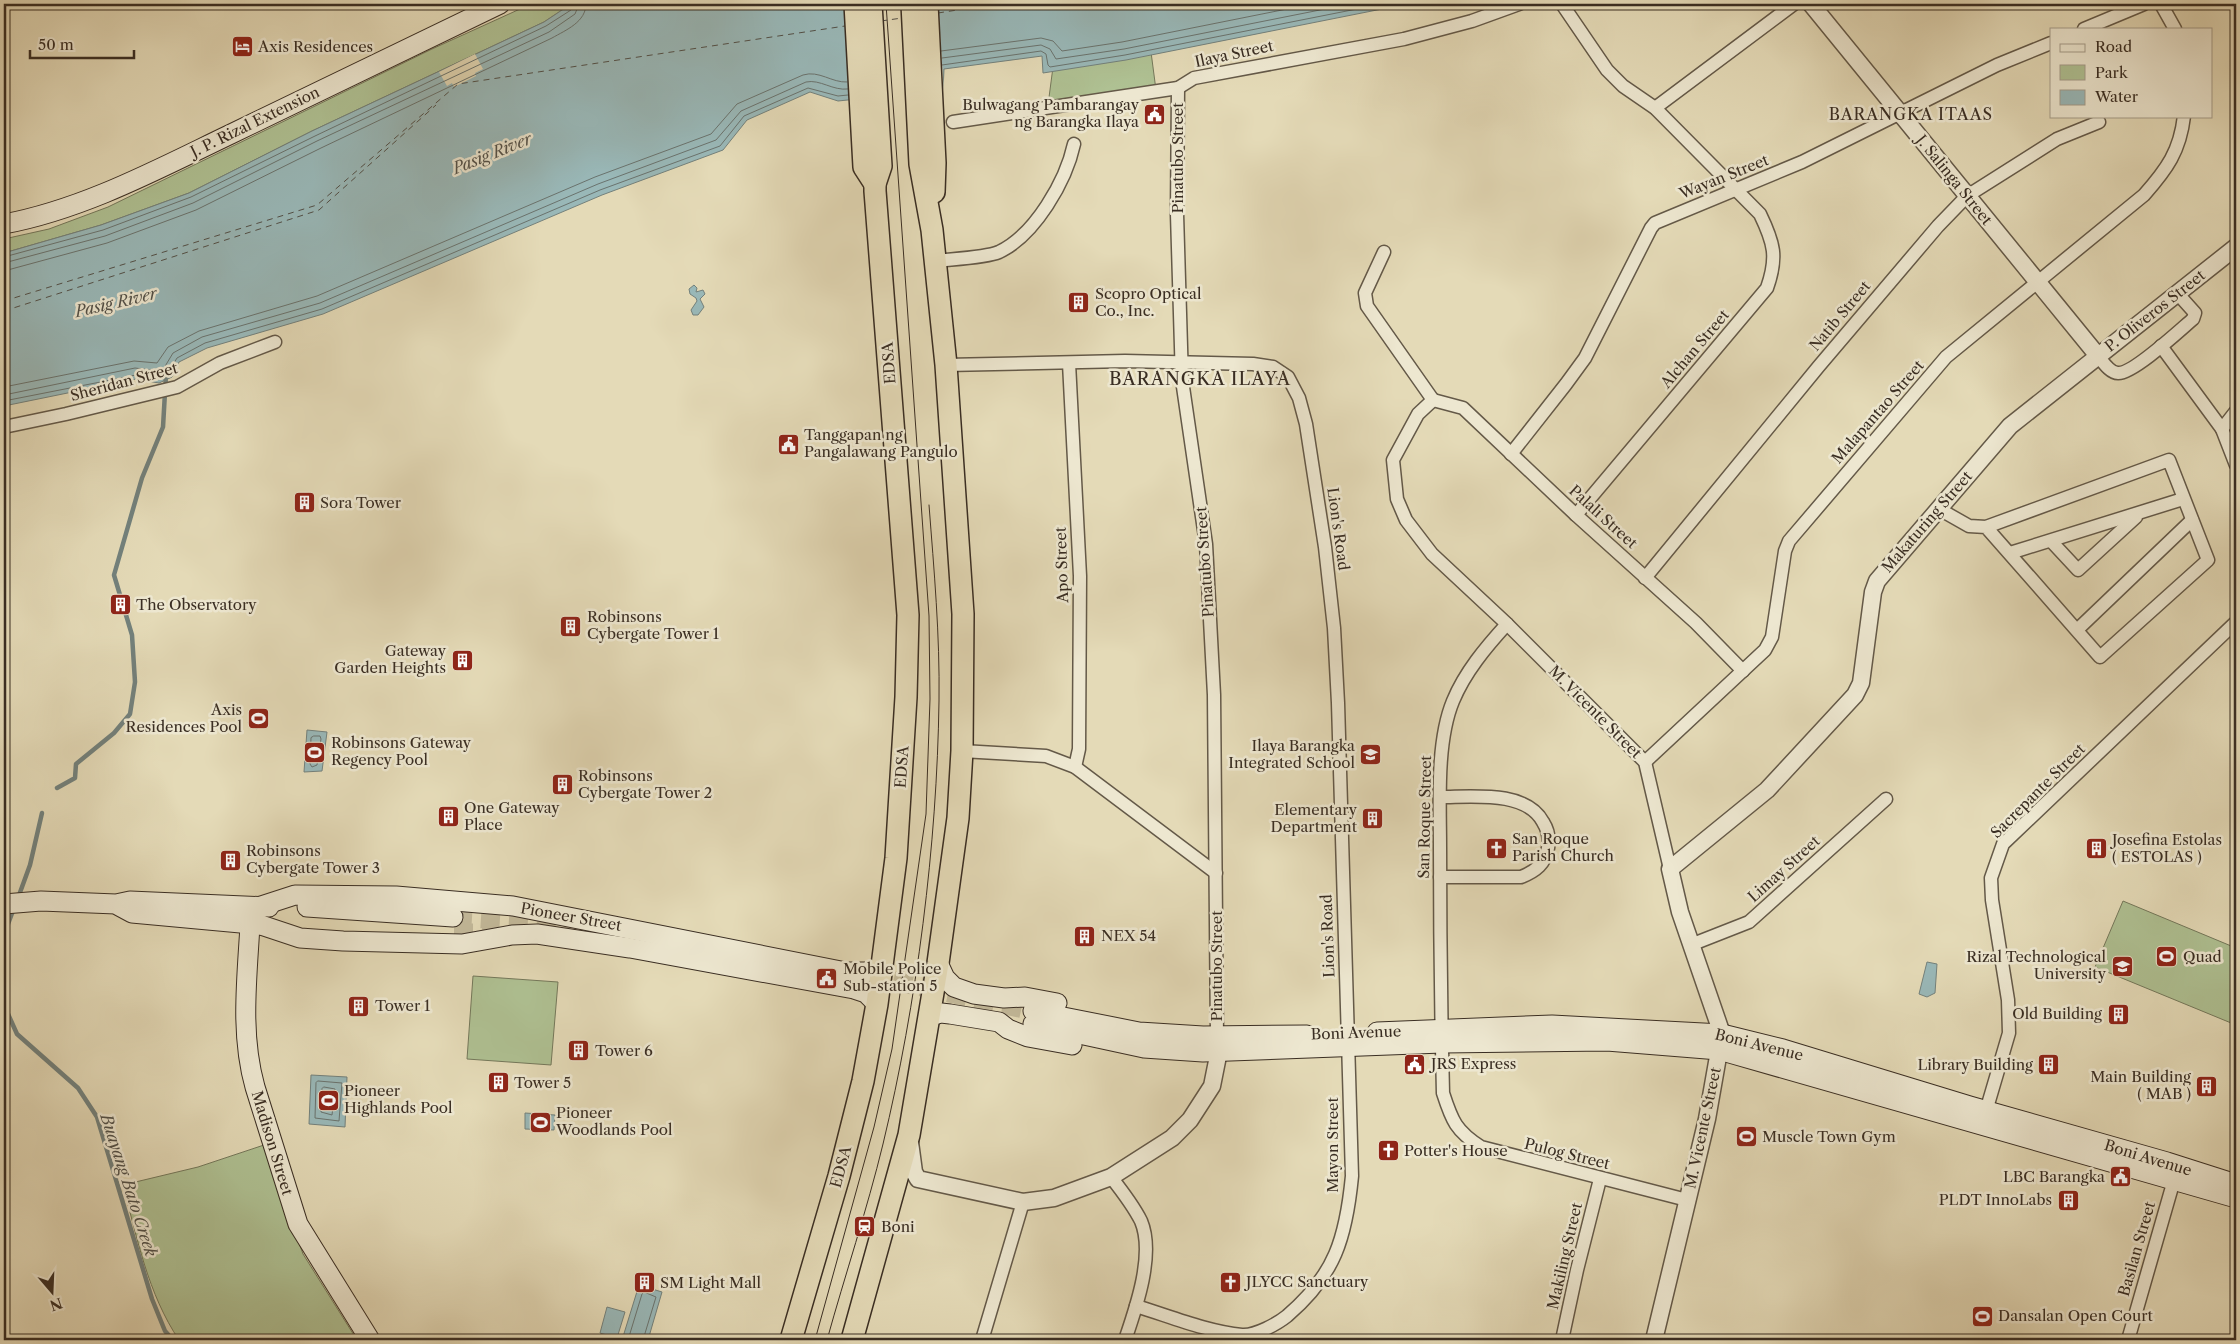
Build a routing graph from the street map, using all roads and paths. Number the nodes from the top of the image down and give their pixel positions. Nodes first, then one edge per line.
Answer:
1 (500, 4) edge
2 (855, 4) edge
3 (871, 4) edge
4 (912, 4) edge
5 (927, 4) edge
6 (1519, 4) edge
7 (1562, 4) edge
8 (1794, 4) edge
9 (1811, 4) edge
10 (2144, 4) edge
11 (2161, 4) edge
12 (2086, 28) edge
13 (2174, 28) edge
14 (2050, 43) edge
15 (1178, 88) junction
16 (1655, 108) junction
17 (1899, 114) junction
18 (2184, 118) edge
19 (953, 122) dead end
20 (2099, 122) dead end
21 (1074, 144) dead end
22 (928, 163) junction
23 (873, 172) junction
24 (1738, 189) junction
25 (1967, 196) junction
26 (4, 224) edge
27 (2236, 247) edge
28 (1384, 252) dead end
29 (935, 261) junction
30 (2038, 283) junction
31 (2178, 294) junction
32 (276, 342) dead end
33 (2162, 346) junction
34 (2098, 356) junction
35 (1181, 361) junction
36 (1069, 363) junction
37 (946, 365) junction
38 (1434, 400) junction
39 (2236, 411) edge
40 (4, 427) edge
41 (2222, 429) junction
42 (1511, 454) junction
43 (2236, 465) edge
44 (2183, 500) junction
45 (1939, 509) junction
46 (2139, 513) junction
47 (1576, 515) junction
48 (2192, 520) junction
49 (1986, 527) junction
50 (2051, 542) junction
51 (2010, 554) junction
52 (1646, 578) junction
53 (2236, 622) edge
54 (1507, 624) junction
55 (2078, 629) junction
56 (1742, 671) junction
57 (962, 751) junction
58 (1645, 762) junction
59 (1075, 767) junction
60 (1440, 797) junction
61 (1886, 799) dead end
62 (1670, 869) junction
63 (1216, 873) junction
64 (1440, 877) junction
65 (4, 904) edge
66 (541, 911) junction
67 (256, 919) junction
68 (453, 925) tunnel mouth
69 (537, 934) junction
70 (1693, 944) junction
71 (938, 963) junction
72 (881, 968) junction
73 (797, 971) junction
74 (1004, 998) junction
75 (877, 1004) junction
76 (931, 1016) junction
77 (1033, 1017) tunnel mouth
78 (999, 1022) junction
79 (1442, 1036) junction
80 (1348, 1040) junction
81 (1721, 1042) junction
82 (1211, 1044) junction
83 (1984, 1118) junction
84 (909, 1135) junction
85 (2176, 1173) junction
86 (1111, 1177) junction
87 (1600, 1179) junction
88 (2236, 1184) edge
89 (2236, 1198) edge
90 (1687, 1200) junction
91 (1023, 1202) junction
92 (1136, 1306) junction
93 (1244, 1338) edge
94 (370, 1340) edge
95 (791, 1340) edge
96 (852, 1340) edge
97 (982, 1340) edge
98 (1125, 1340) edge
99 (1562, 1340) edge
100 (1654, 1340) edge
101 (2128, 1340) edge

1 - 26 main road, J. P. Rizal Extension
2 - 23 highway, EDSA
3 - 23 highway, EDSA
4 - 22 highway
5 - 22 highway
6 - 15 street, Ilaya Street
7 - 16 street, Alchan Street
8 - 16 street
9 - 17 street, J. Salinga Street
10 - 12 street
11 - 13 street
14 - 17 street, Wayan Street
15 - 19 street, Ilaya Street
15 - 35 street, Pinatubo Street
16 - 24 street, Alchan Street
17 - 24 street, Wayan Street
17 - 25 street, J. Salinga Street
18 - 30 street, Malapantao Street
20 - 25 street, Natib Street
21 - 29 street
22 - 29 highway
23 - 72 highway, EDSA
24 - 42 street, Wayan Street
24 - 47 street, Alchan Street
25 - 30 street, J. Salinga Street
25 - 52 street, Natib Street
27 - 31 street, P. Oliveros Street
28 - 38 street
29 - 37 highway
30 - 34 street, J. Salinga Street
30 - 56 street, Malapantao Street
31 - 33 street
31 - 34 street, P. Oliveros Street
32 - 40 street, Sheridan Street
33 - 34 street
33 - 41 street
34 - 45 street, Makaturing Street
35 - 36 street, Lion's Road
35 - 63 street, Pinatubo Street
35 - 80 street, Lion's Road
36 - 37 street, Lion's Road
36 - 59 street, Apo Street
37 - 57 highway
38 - 42 street, Palali Street
38 - 54 street, M. Vicente Street
39 - 41 street
41 - 43 street
42 - 47 street, Palali Street
44 - 46 street
44 - 48 street
44 - 49 street
45 - 49 street
45 - 62 street, Makaturing Street
46 - 50 street
46 - 50 street
47 - 52 street, Palali Street
48 - 55 street
48 - 55 street
49 - 51 street
50 - 51 street
51 - 55 street
52 - 56 street, Palali Street
53 - 83 street, Sacrepante Street
54 - 58 street, M. Vicente Street
54 - 60 street, San Roque Street
56 - 58 street, Malapantao Street
57 - 59 street
57 - 71 highway
58 - 62 street, M. Vicente Street
59 - 63 street
60 - 64 street, San Roque Street
60 - 64 street
61 - 70 street, Limay Street
62 - 70 street, M. Vicente Street
63 - 82 street, Pinatubo Street
64 - 79 street, San Roque Street
65 - 67 main road, Pioneer Street
66 - 67 main road, Pioneer Street
66 - 69 main road
66 - 73 main road, Pioneer Street
67 - 68 main road, Pioneer Street
67 - 69 main road, Pioneer Street
67 - 94 main road, Madison Street
69 - 73 main road, Pioneer Street
70 - 81 street, M. Vicente Street
71 - 74 main road, Boni Avenue
71 - 76 highway
72 - 73 main road, Pioneer Street
72 - 75 highway, EDSA
73 - 75 main road, Pioneer Street
74 - 78 main road
74 - 82 main road, Boni Avenue
75 - 95 highway, EDSA
76 - 78 main road, Boni Avenue
76 - 84 highway
77 - 82 main road, Boni Avenue
78 - 82 main road, Boni Avenue
79 - 80 main road, Boni Avenue
79 - 81 main road, Boni Avenue
79 - 87 street, Pulog Street
80 - 82 main road, Boni Avenue
80 - 93 street, Mayon Street
81 - 83 main road, Boni Avenue
81 - 90 street, M. Vicente Street
82 - 86 street, Pinatubo Street
83 - 85 main road, Boni Avenue
84 - 91 street, Pinatubo Street
84 - 96 highway
85 - 88 main road, Boni Avenue
85 - 89 main road, Boni Avenue
85 - 101 street, Basilan Street
86 - 91 street, Pinatubo Street
86 - 92 street
87 - 90 street, Pulog Street
87 - 99 street, Makiling Street
90 - 100 street, M. Vicente Street
91 - 97 street
92 - 93 street, Mayon Street
92 - 98 street

